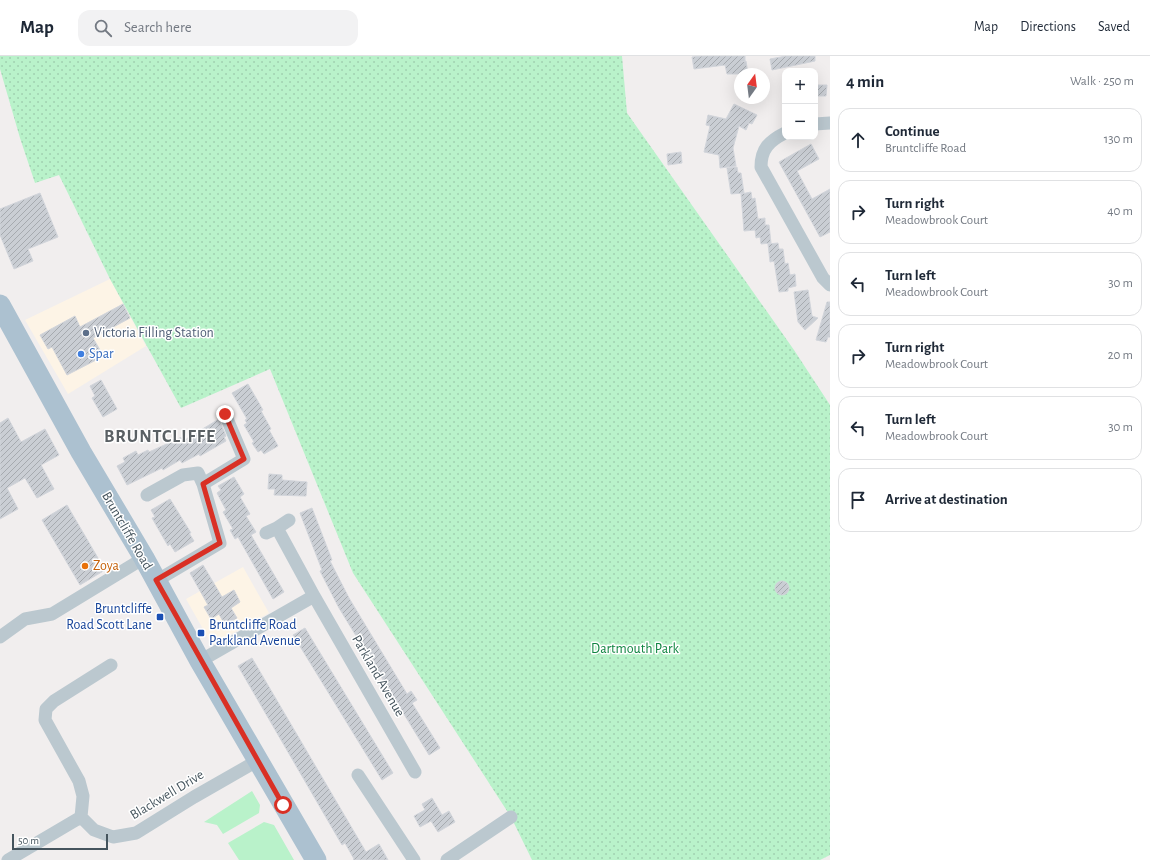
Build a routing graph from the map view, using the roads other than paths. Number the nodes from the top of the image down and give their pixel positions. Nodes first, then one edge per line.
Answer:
1 (830, 123) edge
2 (818, 124) edge
3 (782, 134) edge
4 (830, 285) edge
5 (2, 315) edge
6 (225, 414) dead end
7 (203, 484) junction
8 (147, 495) dead end
9 (289, 520) dead end
10 (144, 558) junction
11 (156, 580) junction
12 (314, 596) junction
13 (0, 637) edge
14 (200, 661) junction
15 (111, 665) dead end
16 (258, 761) junction
17 (415, 772) dead end
18 (358, 774) dead end
19 (81, 817) junction
20 (511, 817) dead end
21 (0, 853) edge
22 (4, 860) edge
23 (8, 860) edge
24 (316, 860) edge
25 (414, 860) edge
26 (447, 860) edge

1 - 2 street
3 - 4 street
5 - 10 main road, Bruntcliffe Road
6 - 7 street
7 - 8 street
7 - 11 street
9 - 12 street, Parkland Avenue
10 - 11 main road, Bruntcliffe Road
10 - 13 street
11 - 14 main road, Bruntcliffe Road
12 - 14 street
12 - 17 street, Parkland Avenue
14 - 16 main road, Bruntcliffe Road
15 - 19 street
16 - 19 street, Blackwell Drive
16 - 24 main road, Bruntcliffe Road
18 - 25 street
19 - 23 street
20 - 26 street
21 - 22 street

